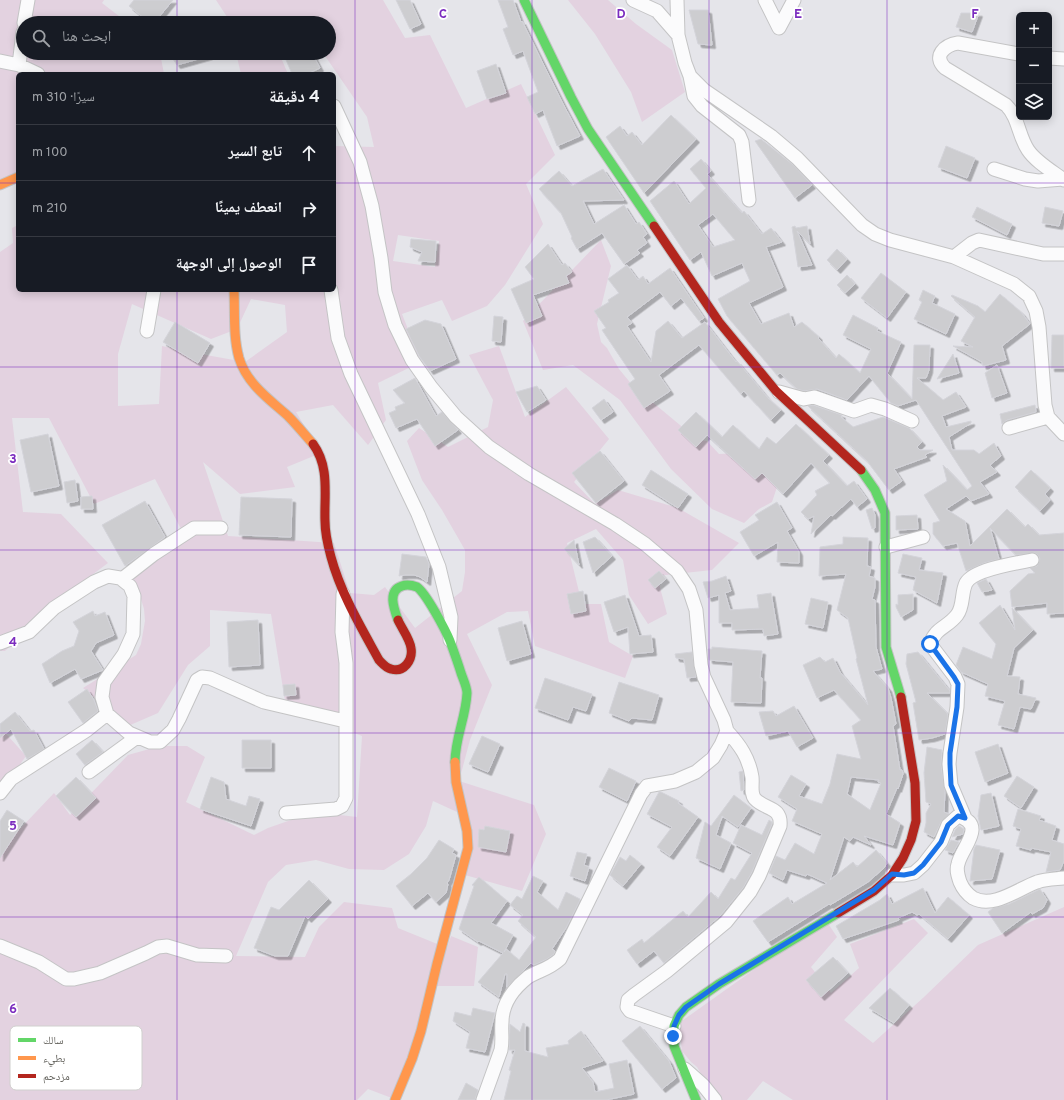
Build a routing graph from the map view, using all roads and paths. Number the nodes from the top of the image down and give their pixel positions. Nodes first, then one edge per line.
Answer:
1 (28, 0) edge
2 (524, 0) edge
3 (633, 0) edge
4 (677, 0) edge
5 (765, 0) edge
6 (794, 0) edge
7 (25, 16) edge
8 (678, 35) junction
9 (1016, 53) edge
10 (1052, 58) edge
11 (1064, 58) edge
12 (0, 60) edge
13 (20, 60) edge
14 (19, 65) junction
15 (34, 72) edge
16 (690, 76) junction
17 (336, 110) edge
18 (994, 169) dead end
19 (16, 177) edge
20 (1063, 180) edge
21 (0, 185) edge
22 (749, 200) dead end
23 (1064, 254) edge
24 (954, 257) junction
25 (154, 292) edge
26 (234, 292) edge
27 (331, 292) edge
28 (147, 331) dead end
29 (776, 391) junction
30 (1048, 417) junction
31 (912, 421) dead end
32 (1009, 428) dead end
33 (1064, 434) edge
34 (221, 528) dead end
35 (923, 537) dead end
36 (886, 547) junction
37 (1032, 560) dead end
38 (122, 579) junction
39 (343, 592) junction
40 (450, 640) junction
41 (0, 643) edge
42 (107, 714) junction
43 (345, 720) junction
44 (727, 732) junction
45 (137, 737) junction
46 (89, 772) dead end
47 (0, 793) edge
48 (286, 813) dead end
49 (965, 818) junction
50 (892, 874) junction
51 (1064, 878) edge
52 (0, 946) edge
53 (226, 956) dead end
54 (674, 1026) junction
55 (682, 1066) junction
56 (395, 1100) edge
57 (483, 1100) edge
58 (696, 1100) edge
59 (715, 1100) edge

1 - 7 street
2 - 29 main road
3 - 8 street
4 - 8 street
5 - 6 street
8 - 16 street
9 - 20 street
10 - 11 street
12 - 14 street
13 - 14 street
14 - 15 street
16 - 22 street
16 - 24 street
17 - 44 street
18 - 20 street
19 - 21 main road
23 - 24 street
24 - 30 street
25 - 28 street
26 - 39 main road
27 - 40 street
29 - 31 street
29 - 36 main road
30 - 32 street
30 - 33 street
34 - 38 street
35 - 36 street
36 - 50 main road
37 - 49 street
38 - 41 street
38 - 42 street
39 - 40 main road
39 - 43 street
40 - 56 main road
42 - 45 street
42 - 47 street
43 - 45 street
43 - 48 street
44 - 54 street
44 - 57 street
45 - 46 street
49 - 50 street
49 - 51 street
50 - 54 main road
52 - 53 street
54 - 55 main road
55 - 58 main road
55 - 59 street

